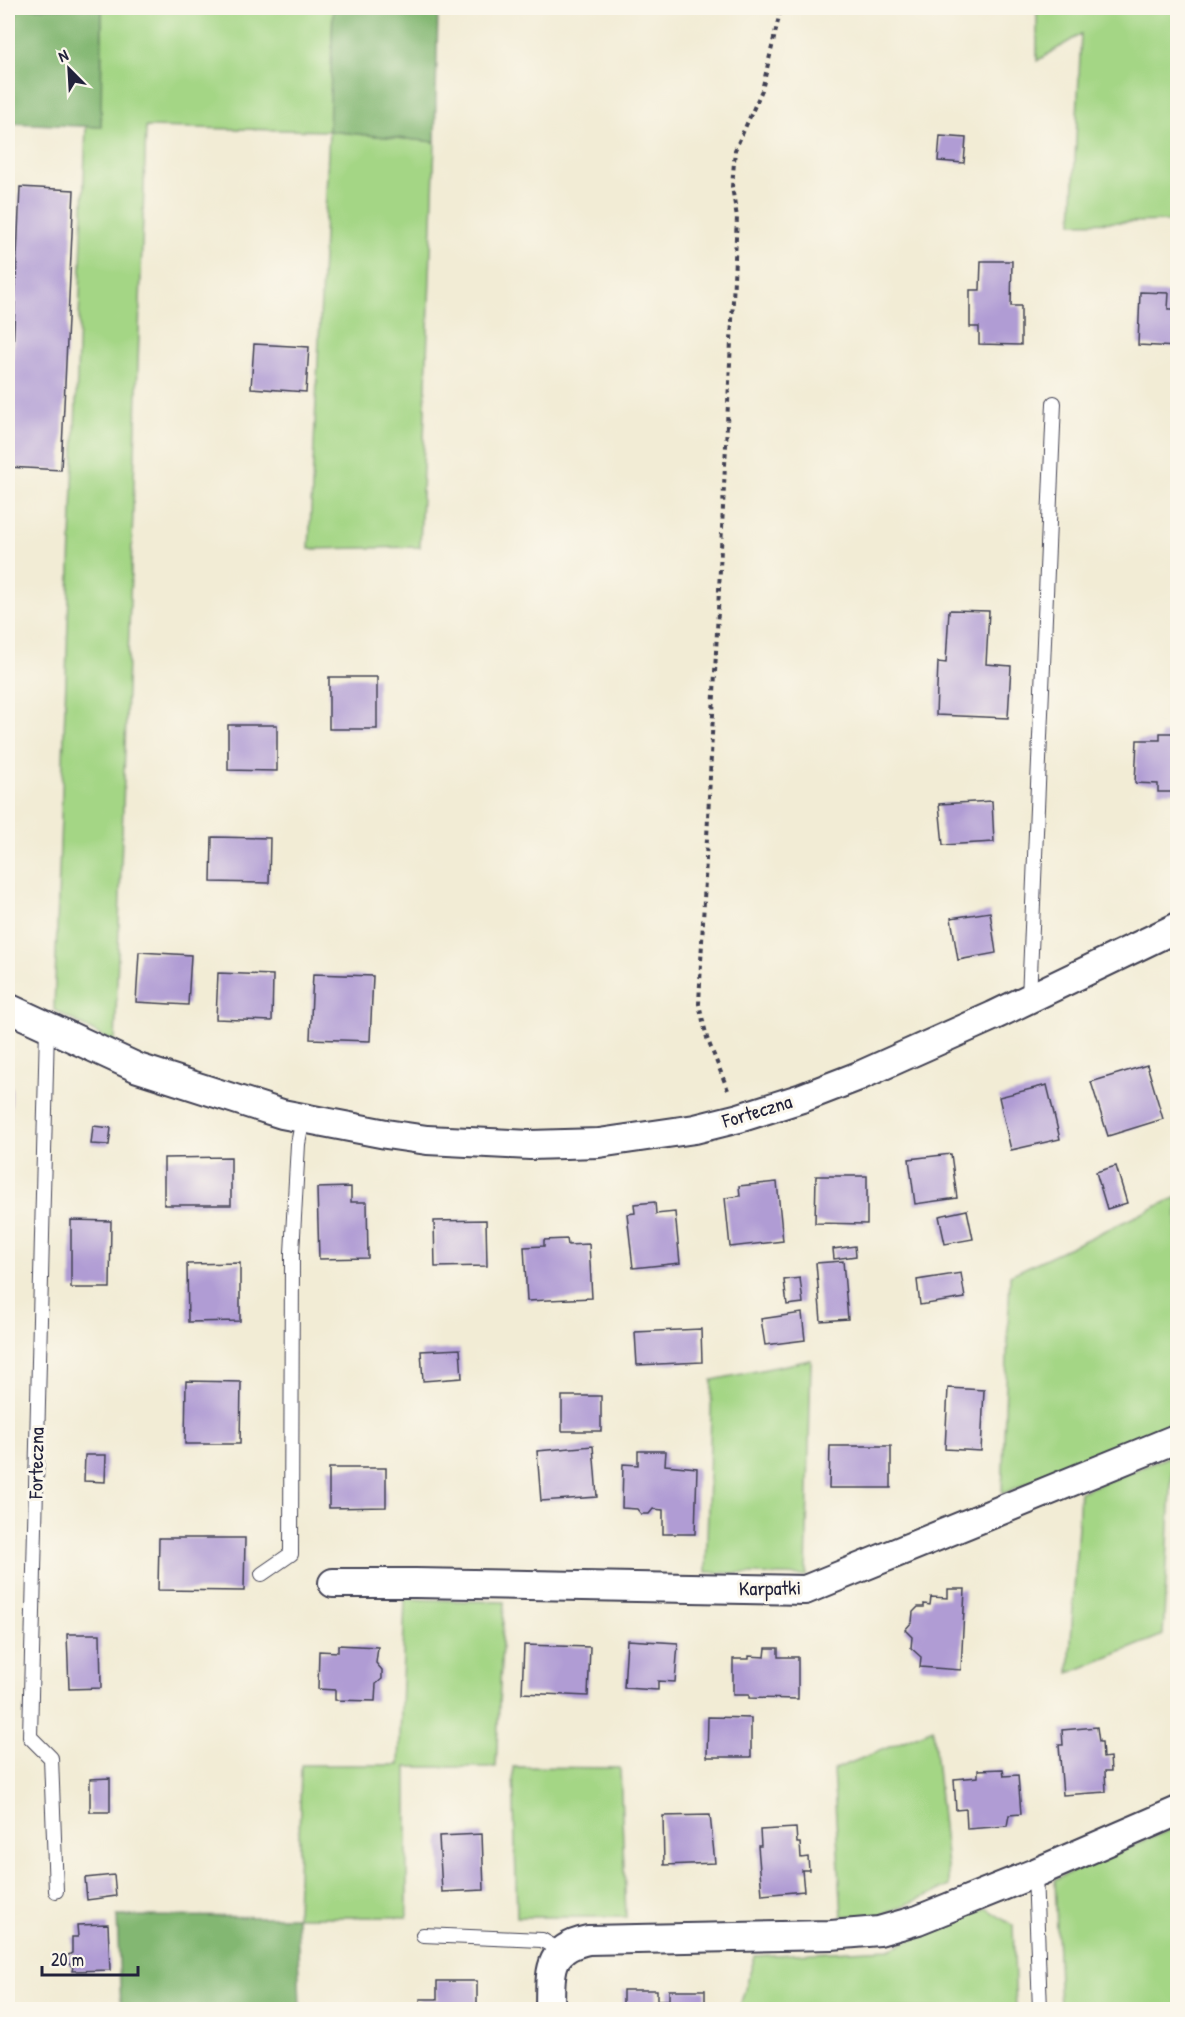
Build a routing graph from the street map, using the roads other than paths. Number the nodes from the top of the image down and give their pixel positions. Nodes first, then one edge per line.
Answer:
1 (1054, 403) dead end
2 (1178, 927) edge
3 (1029, 999) junction
4 (8, 1008) edge
5 (47, 1027) junction
6 (303, 1118) junction
7 (1178, 1438) edge
8 (262, 1574) dead end
9 (333, 1583) dead end
10 (1178, 1810) edge
11 (1035, 1873) junction
12 (56, 1891) dead end
13 (423, 1935) dead end
14 (561, 1951) junction
15 (550, 2010) edge
16 (1040, 2010) edge

1 - 3 lane
2 - 3 street, Forteczna
3 - 6 street, Forteczna
4 - 5 street, Forteczna
5 - 6 street, Forteczna
5 - 12 lane, Forteczna
6 - 8 lane
7 - 9 street, Karpatki
10 - 11 street
11 - 14 street
11 - 16 lane
13 - 14 lane
14 - 15 street

